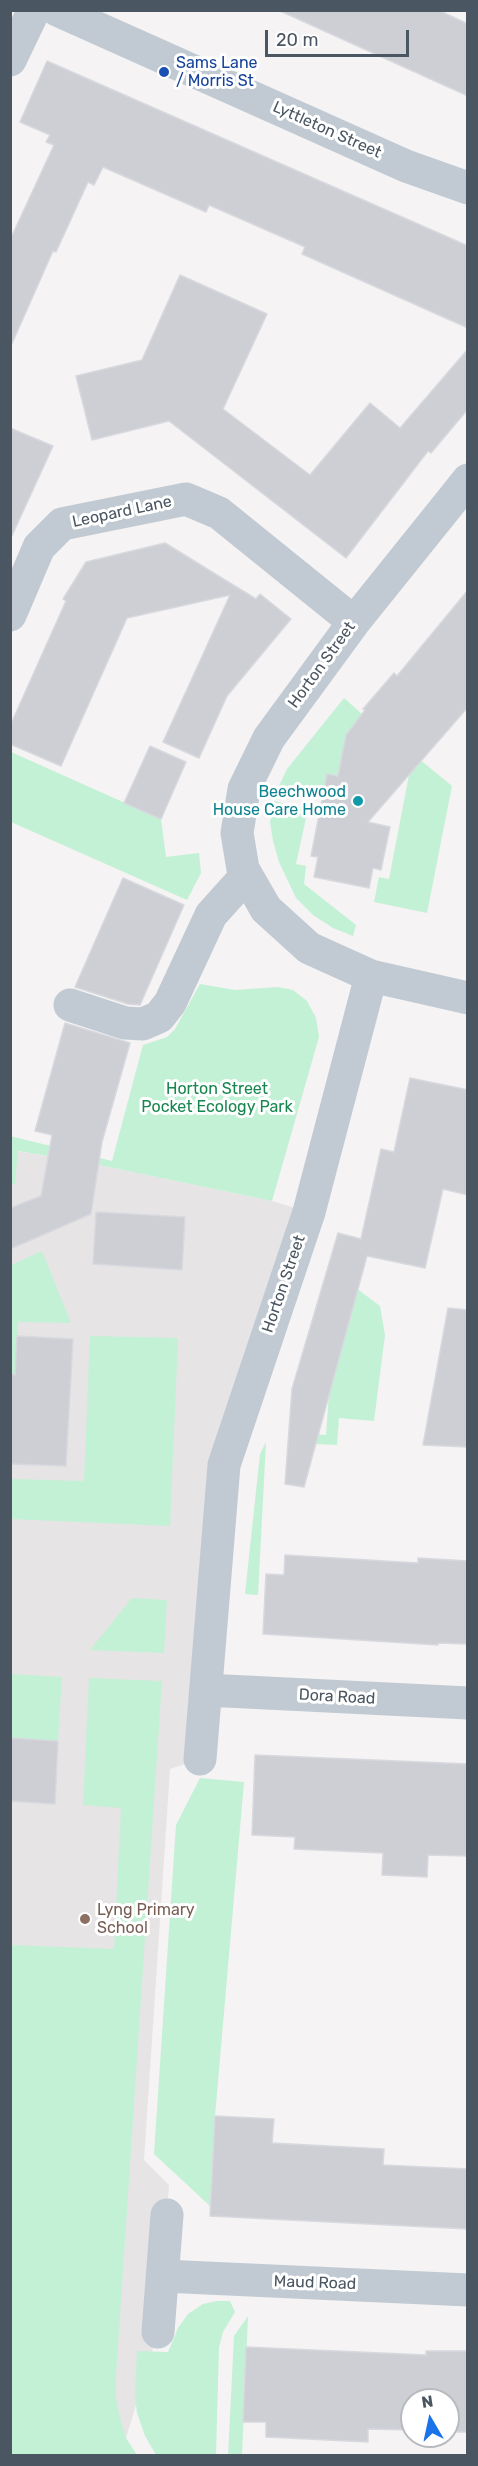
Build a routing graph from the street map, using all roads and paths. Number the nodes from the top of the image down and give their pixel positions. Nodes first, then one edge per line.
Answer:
1 (34, 10) edge
2 (57, 10) edge
3 (10, 60) edge
4 (468, 189) edge
5 (468, 480) edge
6 (13, 604) edge
7 (354, 622) junction
8 (246, 876) junction
9 (371, 976) junction
10 (468, 998) edge
11 (70, 1005) dead end
12 (206, 1690) junction
13 (468, 1703) edge
14 (200, 1759) dead end
15 (167, 2215) dead end
16 (163, 2276) junction
17 (468, 2290) edge
18 (158, 2332) dead end

1 - 3 street
2 - 4 street, Lyttleton Street
5 - 7 street, Horton Street
6 - 7 street, Leopard Lane
7 - 8 street, Horton Street
8 - 9 street, Horton Street
8 - 11 street
9 - 10 street
9 - 12 street, Horton Street
12 - 13 street, Dora Road
12 - 14 street, Horton Street
15 - 16 street
16 - 17 street, Maud Road
16 - 18 street

